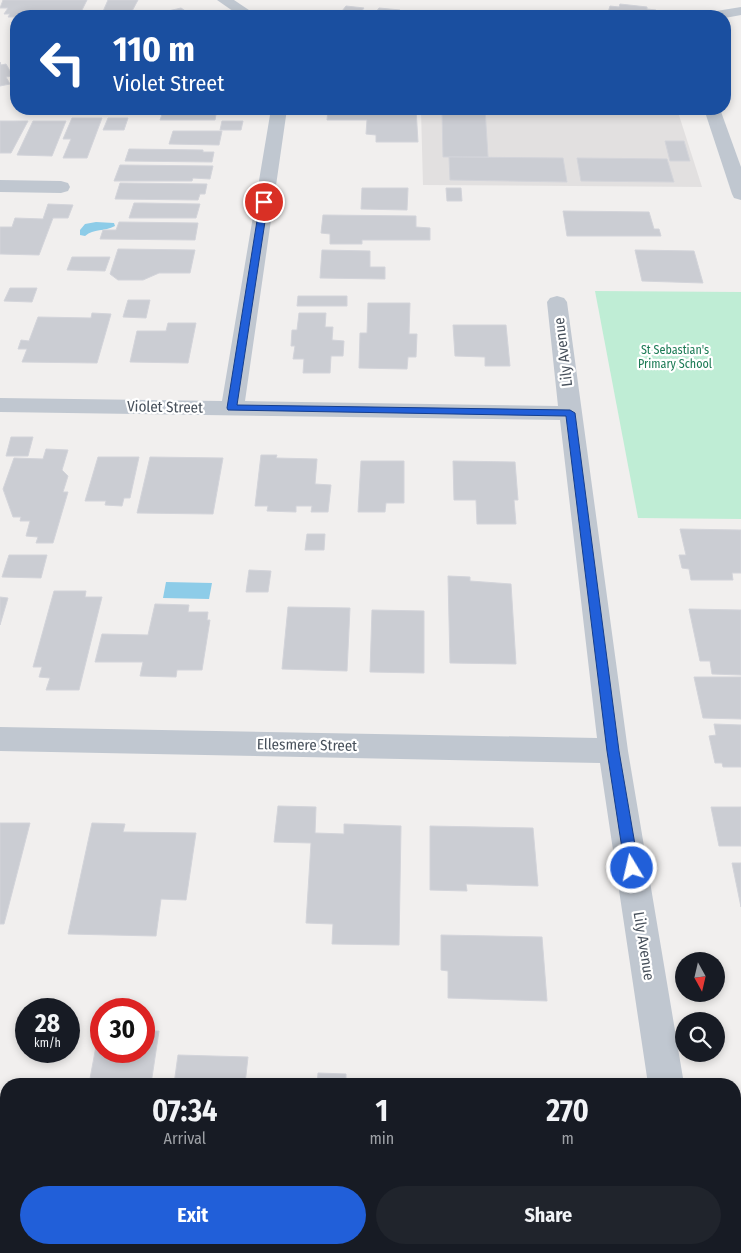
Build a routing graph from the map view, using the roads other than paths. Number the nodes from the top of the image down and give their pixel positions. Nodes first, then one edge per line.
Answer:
1 (224, 0) edge
2 (240, 10) edge
3 (278, 115) edge
4 (714, 115) edge
5 (0, 186) edge
6 (60, 187) dead end
7 (741, 194) edge
8 (557, 302) dead end
9 (0, 405) edge
10 (232, 408) junction
11 (570, 413) junction
12 (0, 739) edge
13 (613, 751) junction
14 (665, 1078) edge

1 - 2 street
3 - 10 street
4 - 7 street
5 - 6 street
8 - 11 street, Lily Avenue
9 - 10 street, Violet Street
10 - 11 street, Violet Street
11 - 13 street, Lily Avenue
12 - 13 street, Ellesmere Street
13 - 14 street, Lily Avenue

